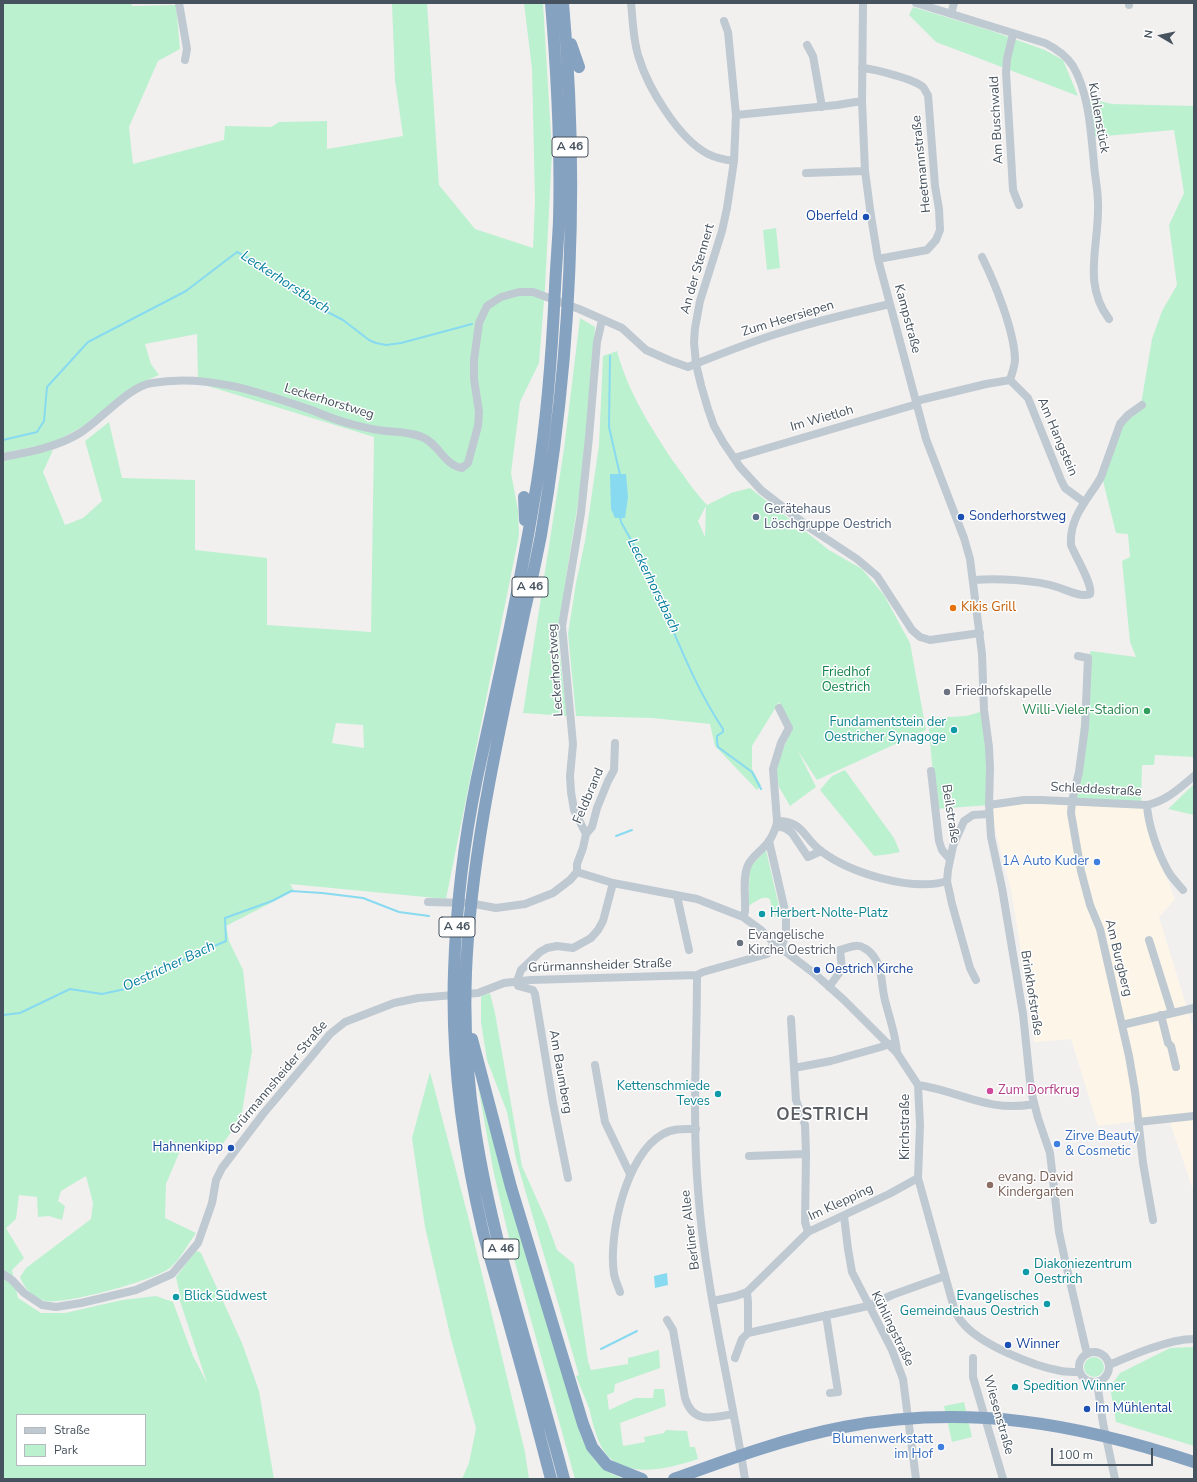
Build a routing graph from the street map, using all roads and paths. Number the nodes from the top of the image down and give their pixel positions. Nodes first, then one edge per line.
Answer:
1 (179, 3) edge
2 (551, 3) edge
3 (563, 3) edge
4 (631, 3) edge
5 (863, 3) edge
6 (916, 3) edge
7 (954, 3) edge
8 (951, 14) junction
9 (724, 21) dead end
10 (566, 29) junction
11 (1013, 34) junction
12 (807, 45) dead end
13 (185, 60) dead end
14 (578, 67) dead end
15 (862, 68) junction
16 (862, 101) junction
17 (822, 107) junction
18 (736, 115) junction
19 (734, 161) junction
20 (865, 171) junction
21 (806, 173) dead end
22 (1019, 205) dead end
23 (578, 232) dead end
24 (982, 257) dead end
25 (878, 259) junction
26 (570, 265) junction
27 (890, 304) junction
28 (1109, 319) dead end
29 (602, 320) junction
30 (552, 342) junction
31 (696, 364) junction
32 (542, 374) dead end
33 (1010, 380) junction
34 (917, 403) junction
35 (1142, 405) dead end
36 (3, 457) edge
37 (734, 458) junction
38 (524, 497) dead end
39 (1084, 502) junction
40 (522, 565) junction
41 (974, 580) junction
42 (980, 633) junction
43 (1078, 656) dead end
44 (779, 708) dead end
45 (615, 743) dead end
46 (931, 771) dead end
47 (1194, 776) edge
48 (1072, 801) junction
49 (1147, 805) junction
50 (989, 809) junction
51 (777, 821) junction
52 (586, 834) junction
53 (769, 841) junction
54 (821, 851) junction
55 (949, 858) junction
56 (577, 872) junction
57 (947, 881) junction
58 (613, 883) junction
59 (1184, 890) dead end
60 (677, 896) junction
61 (428, 902) dead end
62 (743, 917) junction
63 (1149, 940) dead end
64 (778, 946) junction
65 (689, 950) dead end
66 (697, 975) junction
67 (976, 980) dead end
68 (517, 981) junction
69 (829, 987) junction
70 (1194, 1008) edge
71 (1172, 1013) junction
72 (466, 1014) junction
73 (1161, 1016) junction
74 (791, 1019) dead end
75 (1122, 1025) junction
76 (889, 1044) junction
77 (897, 1052) junction
78 (595, 1065) dead end
79 (1176, 1067) dead end
80 (794, 1068) junction
81 (918, 1085) junction
82 (1034, 1104) junction
83 (1194, 1116) edge
84 (1138, 1122) junction
85 (696, 1129) junction
86 (806, 1154) junction
87 (749, 1156) dead end
88 (630, 1174) junction
89 (568, 1178) dead end
90 (918, 1178) junction
91 (844, 1216) junction
92 (1153, 1220) dead end
93 (808, 1232) junction
94 (3, 1274) edge
95 (945, 1276) junction
96 (620, 1292) dead end
97 (747, 1292) junction
98 (713, 1301) junction
99 (868, 1306) junction
100 (826, 1315) junction
101 (667, 1320) dead end
102 (748, 1333) junction
103 (1194, 1338) edge
104 (1087, 1354) junction
105 (735, 1358) dead end
106 (973, 1358) dead end
107 (1109, 1365) junction
108 (1079, 1372) junction
109 (1097, 1382) junction
110 (830, 1393) dead end
111 (733, 1414) junction
112 (1194, 1462) edge
113 (678, 1477) edge
114 (551, 1479) edge
115 (564, 1479) edge
116 (642, 1479) edge
117 (745, 1479) edge
118 (916, 1479) edge
119 (1003, 1479) edge
120 (1115, 1479) edge

1 - 13 street
2 - 30 highway, A 46
3 - 10 highway, A 46
4 - 19 street
5 - 15 street, Kampstraße
6 - 8 street, Kuhlenstück
7 - 8 street
8 - 11 street, Kuhlenstück
9 - 18 street, An der Stennert
10 - 14 highway
10 - 26 highway, A 46
11 - 22 street, Am Buschwald
11 - 28 street, Kuhlenstück
12 - 17 street
15 - 16 street, Kampstraße
15 - 25 street, Heetmannstraße
16 - 17 street
16 - 20 street, Kampstraße
17 - 18 street
18 - 19 street, An der Stennert
19 - 31 street, An der Stennert
20 - 21 street
20 - 25 street, Kampstraße
23 - 26 highway
24 - 33 street
25 - 27 street, Kampstraße
26 - 72 highway, A 46
27 - 31 street, Zum Heersiepen
27 - 34 street, Kampstraße
29 - 31 street, Leckerhorstweg
29 - 36 street, Leckerhorstweg
29 - 52 street, Leckerhorstweg
30 - 32 highway
30 - 40 highway, A 46
31 - 37 street, An der Stennert
33 - 34 street
33 - 39 street, Am Hangstein
34 - 37 street, Im Wietloh
34 - 41 street, Kampstraße
35 - 39 street
37 - 42 street, An der Stennert
38 - 40 highway
39 - 41 street
40 - 114 highway, A 46
41 - 42 street, Kampstraße
42 - 50 street, Brinkhofstraße
43 - 48 street, Am Burgberg
44 - 51 street
45 - 52 street, Feldbrand
46 - 55 street, Beilstraße
47 - 49 street, Schleddestraße
48 - 49 street, Schleddestraße
48 - 50 street, Schleddestraße
48 - 75 street, Am Burgberg
49 - 59 street
50 - 55 street, Beilstraße
50 - 82 street, Brinkhofstraße
51 - 53 street
51 - 54 street
51 - 54 street
52 - 56 street
53 - 62 street
53 - 64 street
54 - 57 street
55 - 57 street, Beilstraße
56 - 58 street, Kirchstraße
56 - 61 street
57 - 67 street, Beilstraße
58 - 60 street, Kirchstraße
58 - 68 street
60 - 62 street, Kirchstraße
60 - 65 street
62 - 64 street, Kirchstraße
63 - 71 street
64 - 66 street, Grürmannsheider Straße
64 - 69 street, Kirchstraße
66 - 68 street, Grürmannsheider Straße
66 - 85 street, Berliner Allee
68 - 89 street, Am Baumberg
68 - 94 street, Grürmannsheider Straße
69 - 76 street, Kirchstraße
69 - 77 street
70 - 71 street
71 - 73 street
72 - 115 highway, A 46
72 - 116 highway
73 - 75 street
73 - 79 street
74 - 80 street
75 - 84 street, Am Burgberg
76 - 77 street, Kirchstraße
76 - 80 street
77 - 81 street, Kirchstraße
78 - 88 street
80 - 86 street
81 - 82 street
81 - 90 street, Kirchstraße
82 - 104 street, Brinkhofstraße
83 - 84 street
84 - 92 street, Am Burgberg
85 - 88 street
85 - 98 street, Berliner Allee
86 - 87 street
86 - 93 street
88 - 96 street
90 - 91 street, Im Klepping
90 - 95 street, Kirchstraße
91 - 93 street, Im Klepping
91 - 99 street, Kühlingstraße
93 - 97 street, Im Klepping
95 - 99 street
95 - 108 street, Kirchstraße
97 - 98 street, Im Klepping
97 - 102 street
98 - 111 street, Berliner Allee
99 - 100 street
99 - 118 street, Kühlingstraße
100 - 102 street
100 - 110 street
101 - 111 street
102 - 105 street
103 - 107 street
104 - 107 street
104 - 108 street
106 - 119 street, Wiesenstraße
107 - 109 street
108 - 109 street
109 - 120 street
111 - 117 street, Berliner Allee
112 - 113 highway

